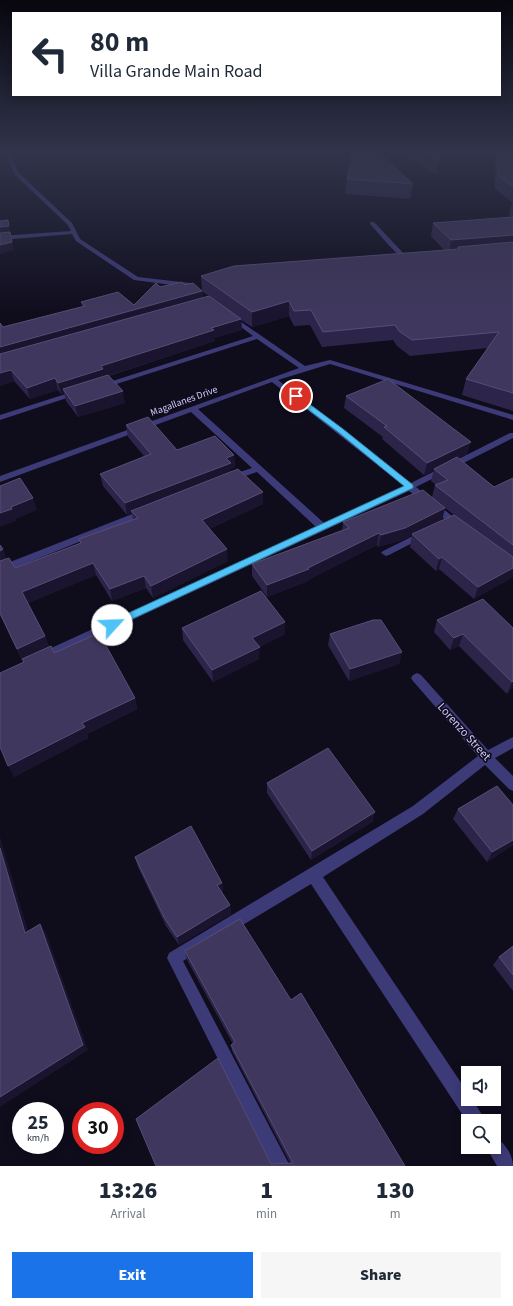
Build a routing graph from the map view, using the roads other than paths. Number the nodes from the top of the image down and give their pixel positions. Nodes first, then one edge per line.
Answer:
1 (51, 206) edge
2 (372, 223) dead end
3 (75, 232) junction
4 (0, 238) edge
5 (416, 261) edge
6 (200, 294) edge
7 (222, 311) edge
8 (258, 336) junction
9 (304, 369) junction
10 (273, 380) junction
11 (193, 409) junction
12 (0, 418) edge
13 (513, 418) edge
14 (513, 435) edge
15 (257, 469) junction
16 (0, 479) edge
17 (224, 481) edge
18 (410, 487) junction
19 (152, 509) edge
20 (452, 521) junction
21 (322, 528) junction
22 (464, 530) edge
23 (386, 553) dead end
24 (0, 570) edge
25 (36, 660) edge
26 (417, 678) dead end
27 (513, 742) edge
28 (486, 757) junction
29 (513, 785) edge
30 (312, 875) junction
31 (472, 1114) edge
32 (499, 1154) edge
33 (282, 1166) edge
34 (507, 1166) edge

1 - 3 street
2 - 5 street
3 - 4 street
3 - 6 street
7 - 8 street
8 - 9 street
8 - 12 street
9 - 10 street, Magallanes Drive
9 - 13 street, Magallanes Drive
10 - 11 street, Magallanes Drive
10 - 18 street
11 - 15 street
11 - 16 street, Magallanes Drive
14 - 18 street
15 - 17 street
15 - 21 street
18 - 20 street
18 - 21 street
19 - 24 street
20 - 22 street
20 - 23 street
21 - 25 street
26 - 28 street, Lorenzo Street
27 - 28 street
28 - 29 street, Lorenzo Street
28 - 30 street
30 - 31 street
30 - 33 street
32 - 34 street

